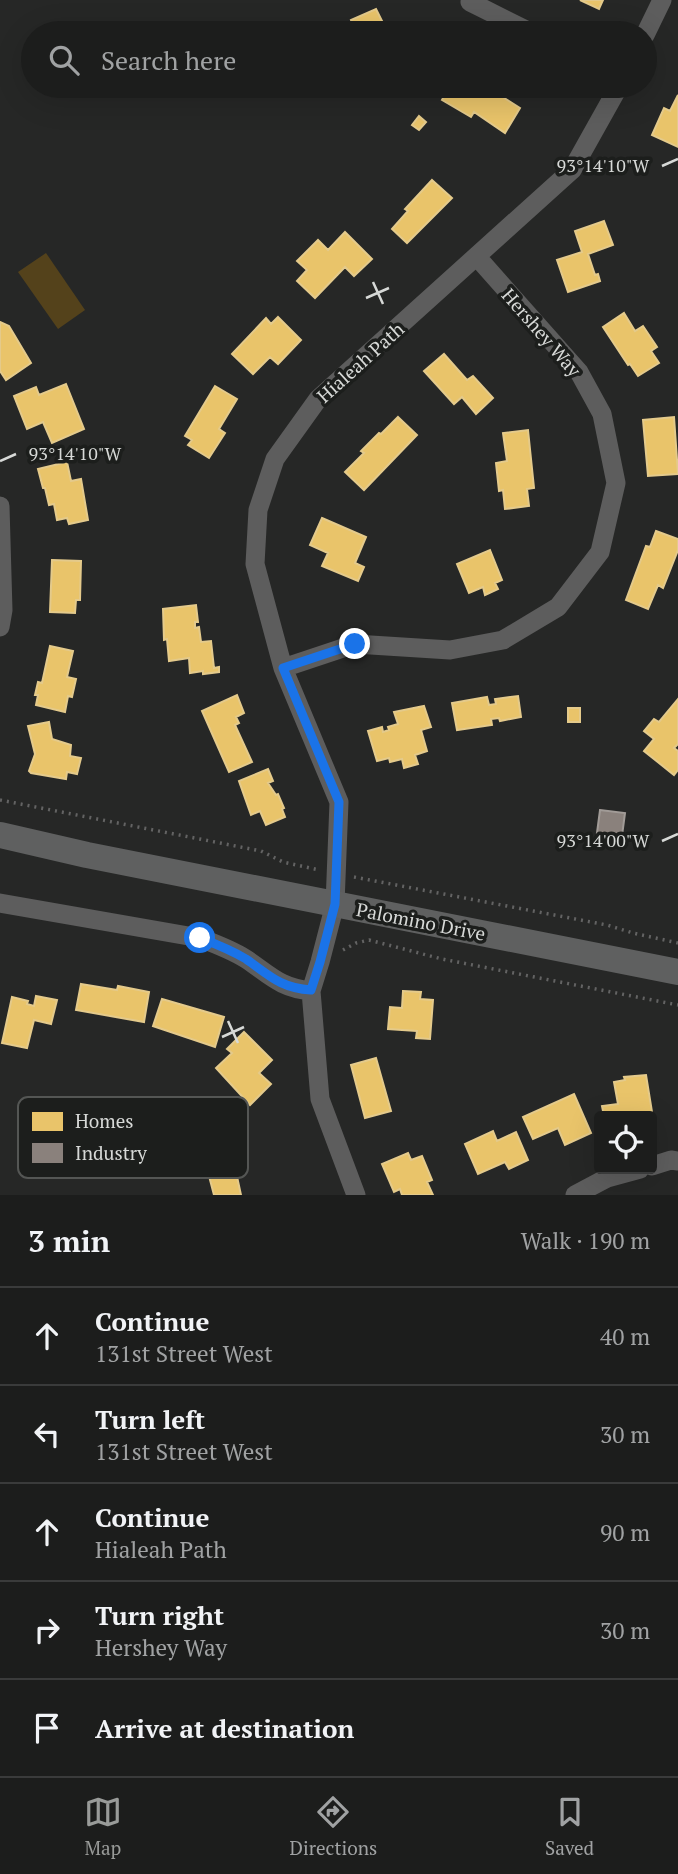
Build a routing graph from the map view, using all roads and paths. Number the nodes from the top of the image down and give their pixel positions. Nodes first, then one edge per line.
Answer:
1 (662, 0) edge
2 (470, 2) dead end
3 (508, 21) edge
4 (652, 21) edge
5 (612, 98) edge
6 (477, 257) junction
7 (0, 506) edge
8 (0, 627) edge
9 (283, 668) junction
10 (0, 835) edge
11 (0, 903) edge
12 (335, 904) junction
13 (320, 962) junction
14 (678, 972) edge
15 (311, 990) junction
16 (678, 1005) edge
17 (678, 1161) edge
18 (657, 1164) edge
19 (622, 1174) edge
20 (356, 1195) edge
21 (575, 1195) edge

1 - 4 street
2 - 3 street
5 - 6 street, Hialeah Path
6 - 9 street, Hialeah Path
6 - 9 street, Hershey Way
7 - 8 street
9 - 12 street, Hialeah Path
10 - 12 street, Palomino Drive
11 - 15 street
12 - 13 street, Hialeah Path
12 - 14 street, Palomino Drive
13 - 15 street, Hialeah Path
13 - 16 path
15 - 20 street
17 - 18 street
19 - 21 street

